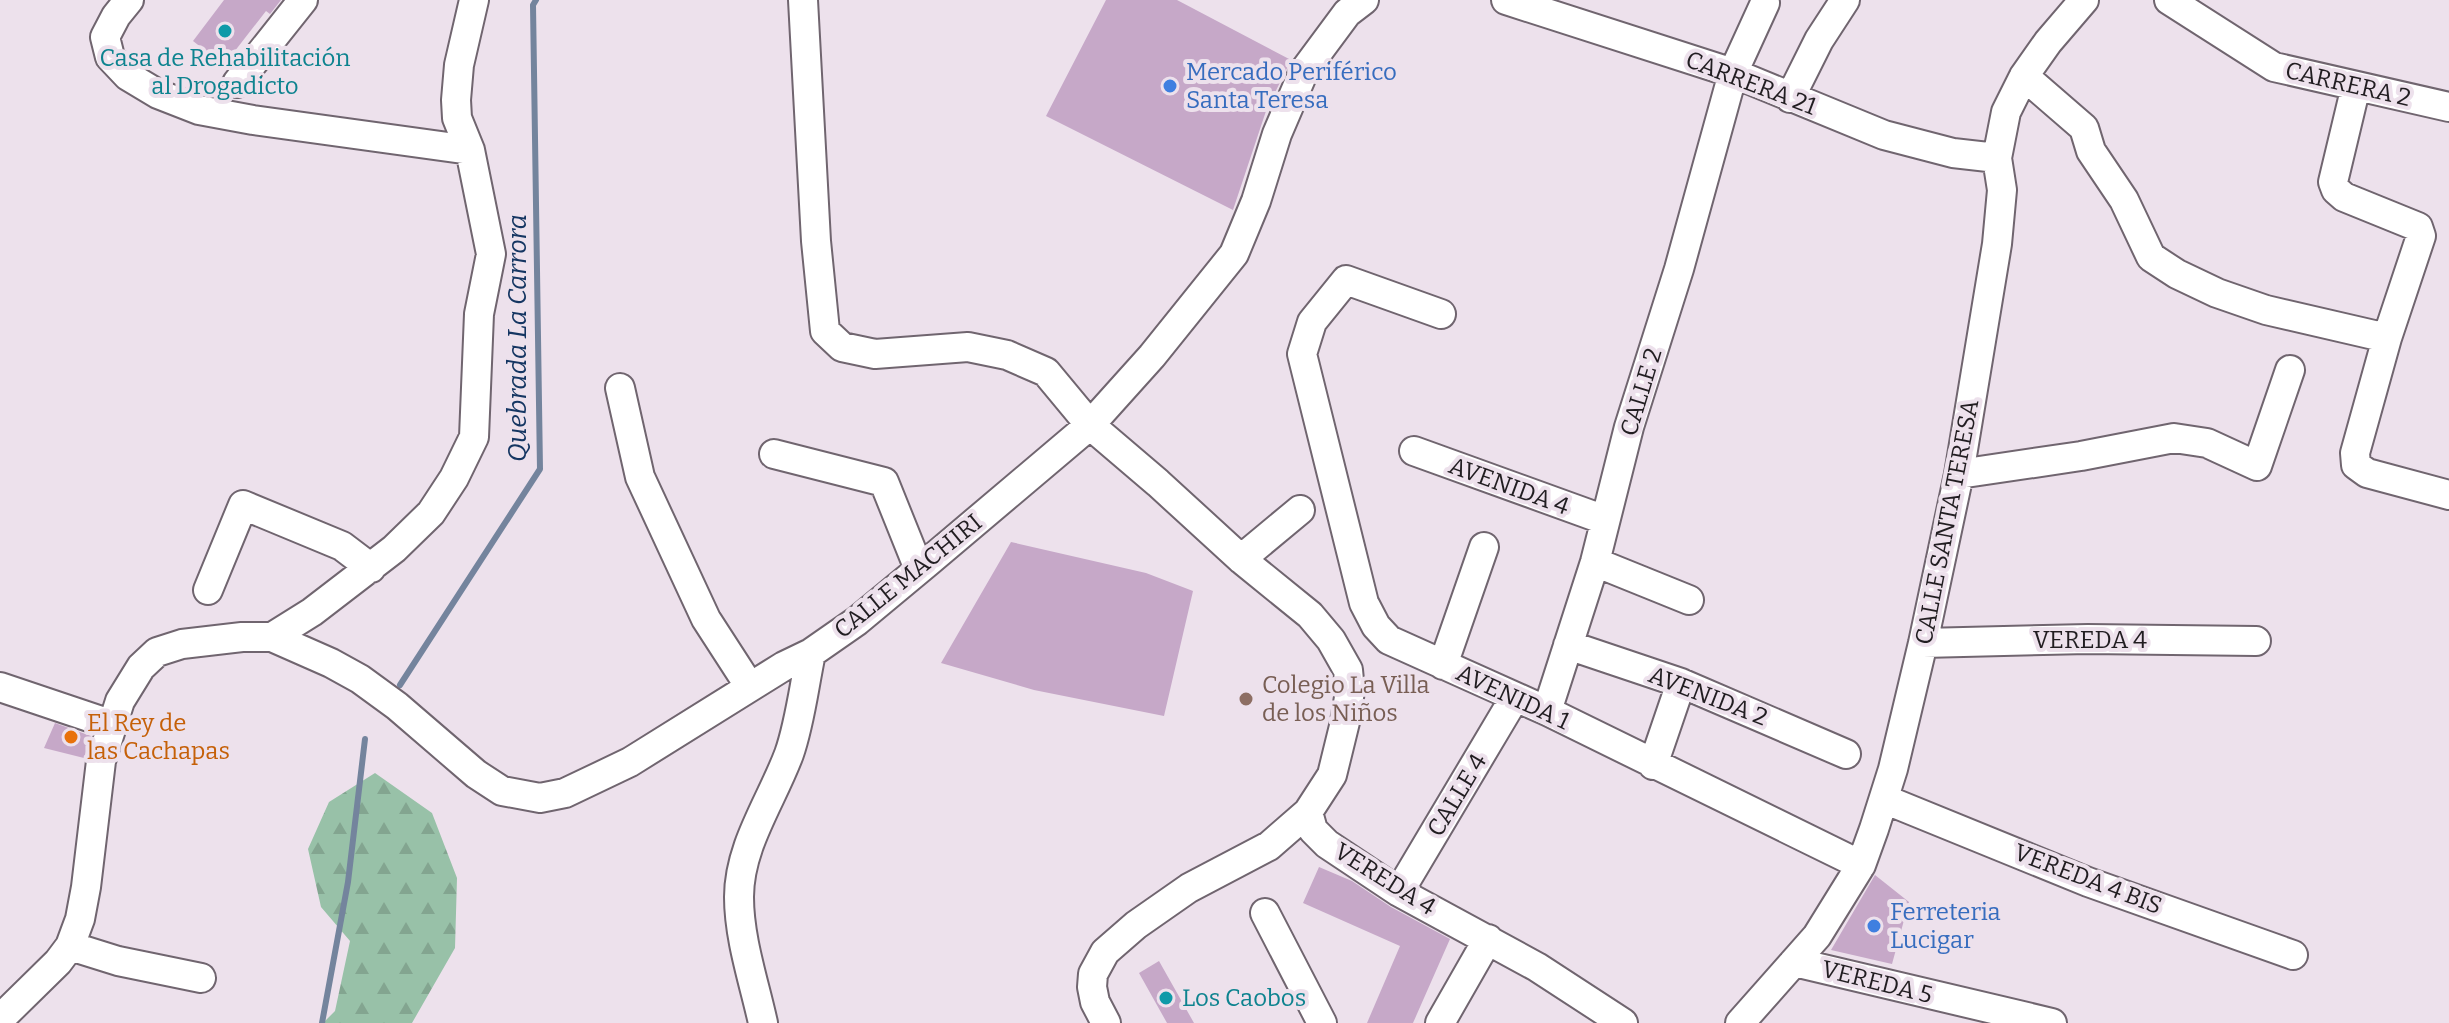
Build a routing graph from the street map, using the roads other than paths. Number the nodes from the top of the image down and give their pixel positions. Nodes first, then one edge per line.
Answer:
1 (129, 0) edge
2 (303, 0) edge
3 (474, 0) edge
4 (803, 0) edge
5 (1364, 0) edge
6 (1506, 0) edge
7 (1845, 0) edge
8 (2084, 0) edge
9 (2169, 0) edge
10 (1765, 3) dead end
11 (1586, 11) edge
12 (1733, 73) junction
13 (2024, 76) junction
14 (237, 83) dead end
15 (2356, 86) junction
16 (1790, 98) junction
17 (2449, 107) edge
18 (470, 150) junction
19 (1997, 158) junction
20 (1441, 314) dead end
21 (2387, 338) junction
22 (2290, 370) dead end
23 (620, 388) dead end
24 (1090, 425) junction
25 (1414, 451) dead end
26 (774, 454) dead end
27 (1959, 474) junction
28 (2449, 495) edge
29 (1300, 510) dead end
30 (1605, 520) junction
31 (1484, 547) dead end
32 (1241, 559) junction
33 (1595, 562) junction
34 (371, 568) junction
35 (919, 569) junction
36 (208, 590) dead end
37 (1689, 600) dead end
38 (272, 637) junction
39 (2256, 641) dead end
40 (1923, 643) junction
41 (1568, 645) junction
42 (811, 653) junction
43 (1443, 665) junction
44 (1681, 683) junction
45 (750, 687) junction
46 (2, 693) edge
47 (1515, 697) junction
48 (1547, 711) junction
49 (113, 725) junction
50 (1846, 754) dead end
51 (1653, 765) junction
52 (1884, 799) junction
53 (1308, 812) junction
54 (1861, 865) junction
55 (1399, 892) junction
56 (1265, 913) dead end
57 (1488, 939) junction
58 (70, 946) junction
59 (2293, 955) dead end
60 (1794, 962) junction
61 (201, 978) dead end
62 (13, 989) edge
63 (0, 1019) edge
64 (763, 1023) edge
65 (1106, 1023) edge
66 (1322, 1023) edge
67 (1440, 1023) edge
68 (1623, 1023) edge
69 (1740, 1023) edge
70 (2052, 1023) edge

1 - 18 street
2 - 14 street
3 - 18 street
4 - 24 street
5 - 24 street, CALLE MACHIRI
6 - 11 street, CARRERA 21
7 - 16 street
8 - 13 street, CALLE SANTA TERESA
9 - 15 street, CARRERA 2
10 - 12 street, CALLE 2
11 - 12 street, CARRERA 21
12 - 16 street, CARRERA 21
12 - 30 street, CALLE 2
13 - 19 street, CALLE SANTA TERESA
13 - 21 street
15 - 17 street, CARRERA 2
15 - 21 street
16 - 19 street, CARRERA 21
18 - 34 street
19 - 27 street, CALLE SANTA TERESA
20 - 43 street, AVENIDA 1
21 - 28 street
22 - 27 street
23 - 45 street
24 - 32 street
24 - 35 street, CALLE MACHIRI
25 - 30 street, AVENIDA 4
26 - 35 street
27 - 40 street, CALLE SANTA TERESA
29 - 32 street
30 - 33 street, CALLE 2
31 - 43 street
32 - 53 street
33 - 37 street
33 - 41 street, CALLE 2
34 - 36 street
34 - 38 street
35 - 42 street, CALLE MACHIRI
38 - 45 street, CALLE MACHIRI
38 - 49 street
39 - 40 street, VEREDA 4
40 - 52 street, CALLE SANTA TERESA
41 - 44 street, AVENIDA 2
41 - 48 street, CALLE 2
42 - 45 street, CALLE MACHIRI
42 - 64 street
43 - 47 street, AVENIDA 1
44 - 50 street, AVENIDA 2
44 - 51 street
46 - 49 street
47 - 48 street, AVENIDA 1
47 - 55 street, CALLE 4
48 - 51 street, AVENIDA 1
49 - 58 street
51 - 54 street, AVENIDA 1
52 - 54 street, CALLE SANTA TERESA
52 - 59 street, VEREDA 4 BIS
53 - 55 street, VEREDA 4
53 - 65 street
54 - 60 street, CALLE SANTA TERESA
55 - 57 street, VEREDA 4
56 - 66 street
57 - 67 street
57 - 68 street, VEREDA 4
58 - 61 street
58 - 62 street
60 - 69 street, CALLE SANTA TERESA
60 - 70 street, VEREDA 5
62 - 63 street

